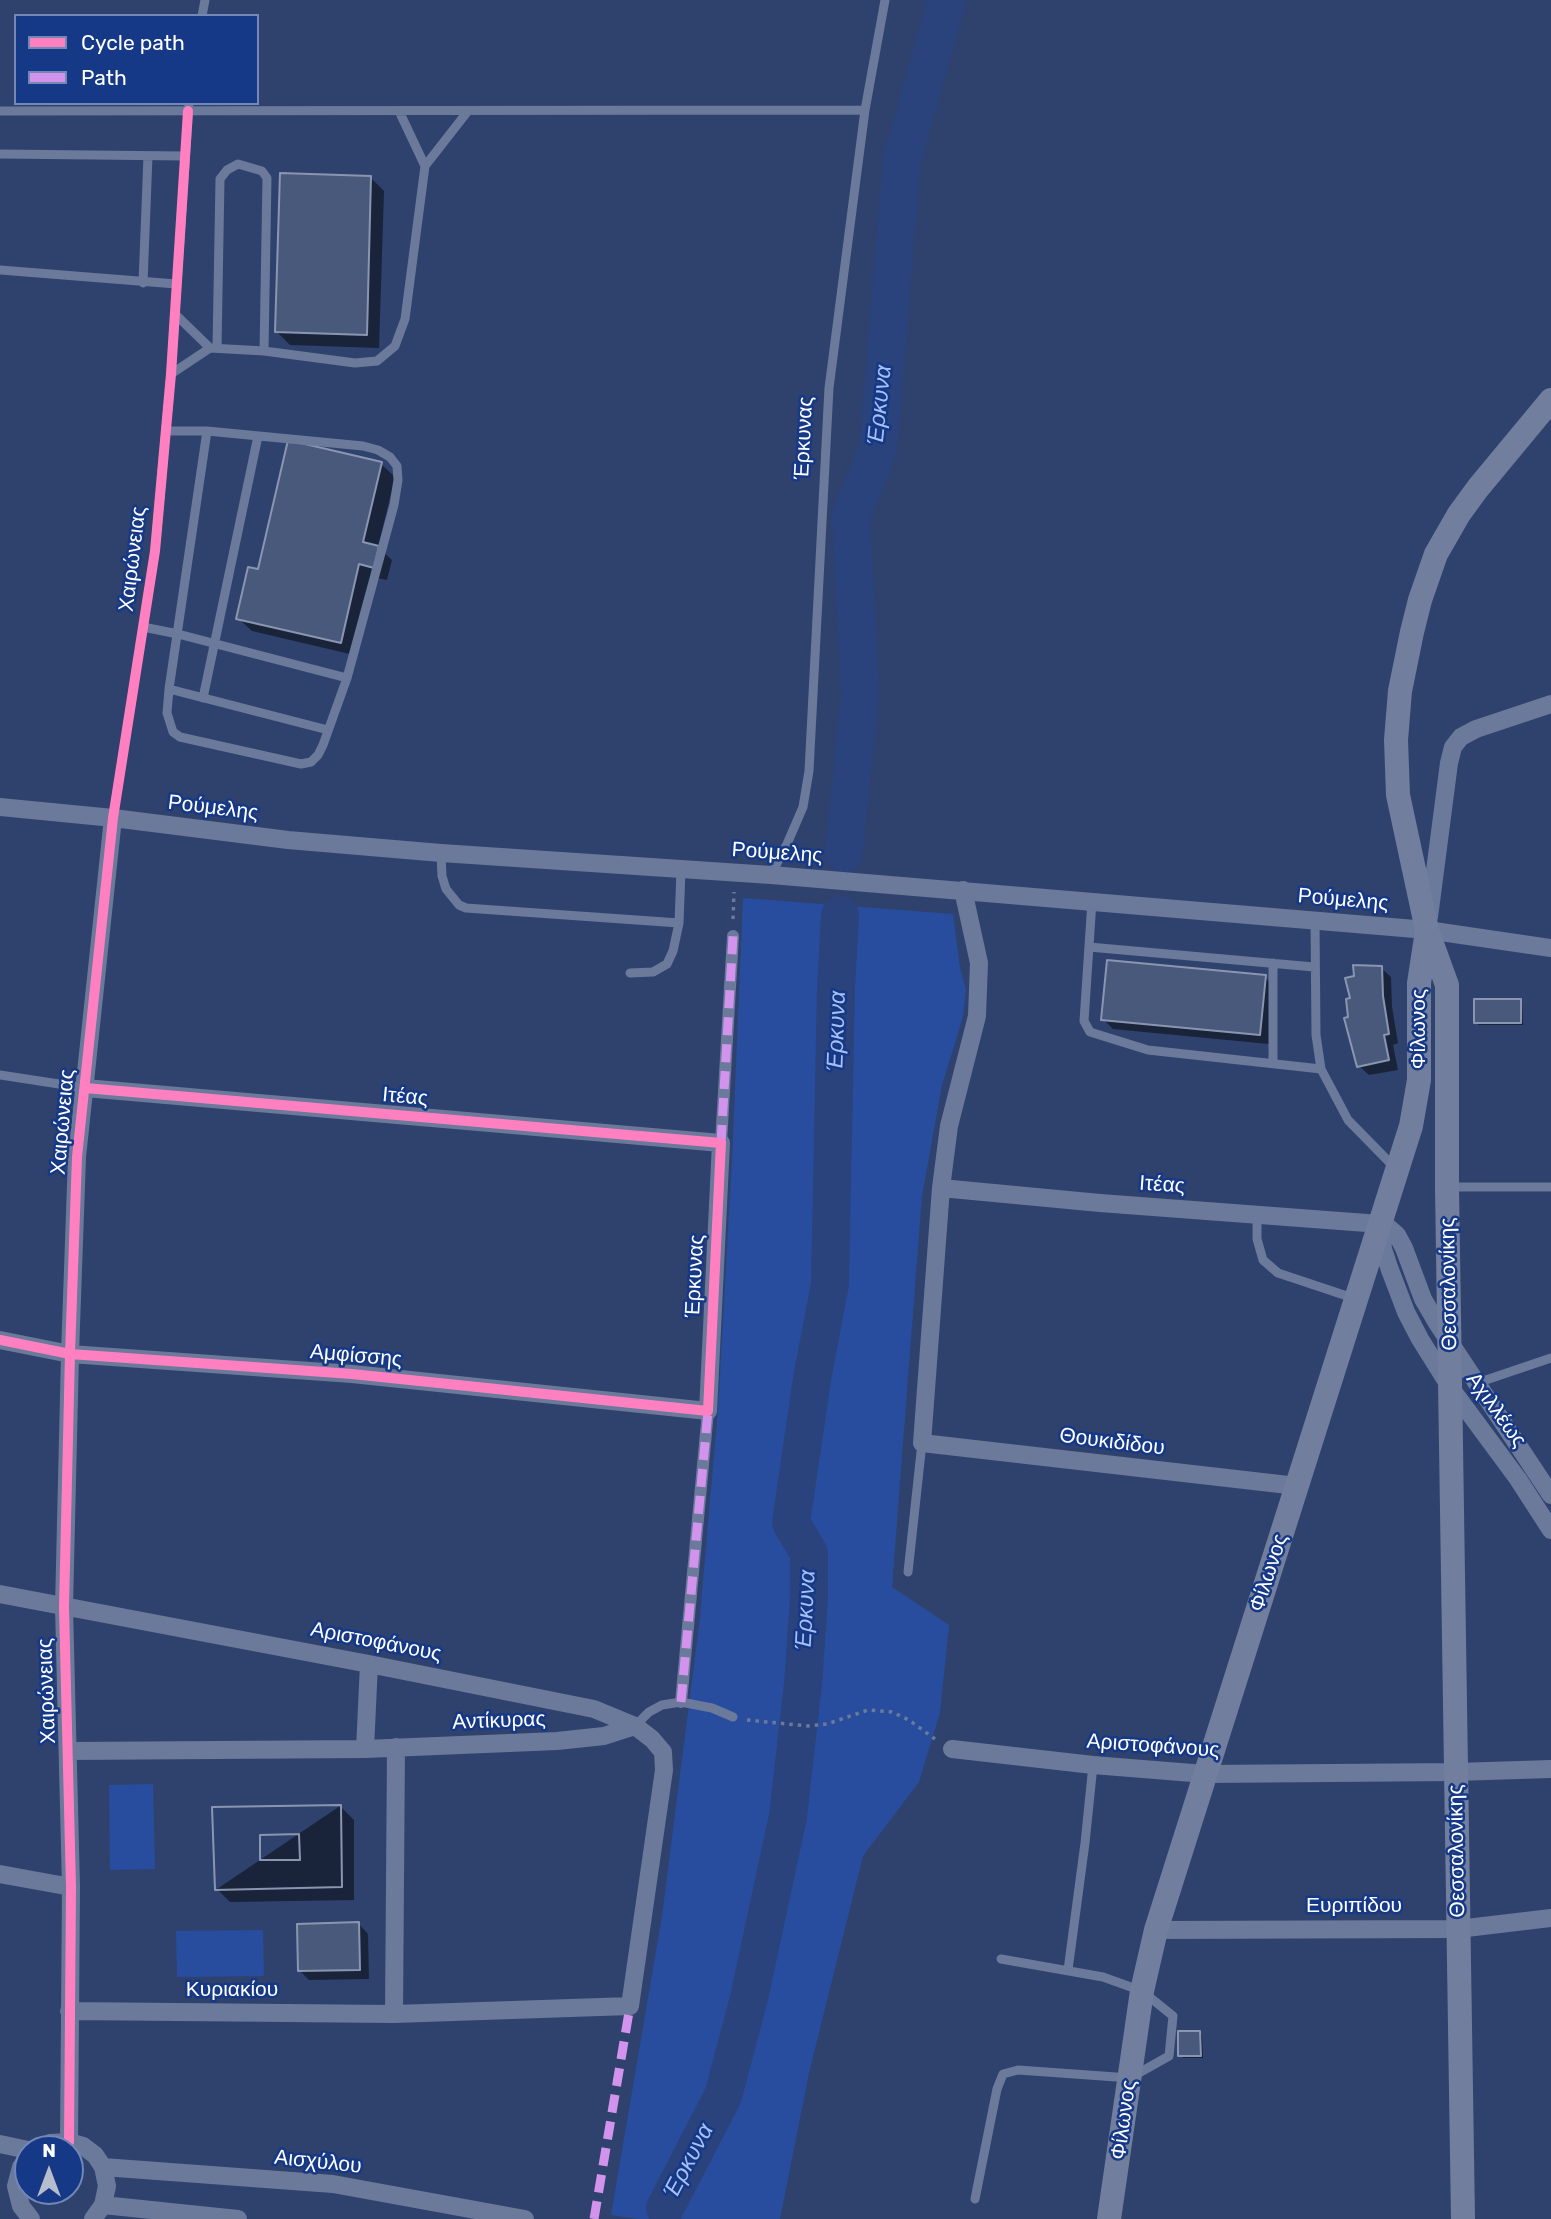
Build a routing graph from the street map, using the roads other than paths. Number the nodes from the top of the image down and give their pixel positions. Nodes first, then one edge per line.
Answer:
1 (885, 0) edge
2 (188, 107) edge
3 (865, 110) junction
4 (0, 111) edge
5 (399, 111) junction
6 (468, 111) junction
7 (0, 154) edge
8 (148, 156) junction
9 (186, 156) junction
10 (425, 166) junction
11 (0, 270) edge
12 (143, 283) junction
13 (176, 284) junction
14 (175, 314) junction
15 (214, 348) junction
16 (264, 351) junction
17 (171, 374) junction
18 (1551, 400) edge
19 (167, 431) junction
20 (207, 431) junction
21 (258, 436) junction
22 (144, 627) junction
23 (178, 634) junction
24 (215, 644) junction
25 (347, 678) junction
26 (169, 689) junction
27 (202, 698) junction
28 (1551, 705) edge
29 (328, 730) junction
30 (0, 807) edge
31 (113, 818) junction
32 (441, 853) junction
33 (681, 870) junction
34 (771, 875) junction
35 (962, 890) junction
36 (1092, 901) junction
37 (1315, 920) junction
38 (679, 923) junction
39 (1427, 930) junction
40 (733, 936) road end
41 (1089, 947) junction
42 (1551, 948) edge
43 (1273, 963) junction
44 (1314, 967) junction
45 (630, 973) dead end
46 (1273, 1063) junction
47 (1321, 1069) junction
48 (0, 1075) edge
49 (85, 1088) junction
50 (721, 1143) junction
51 (1397, 1170) junction
52 (1551, 1187) edge
53 (941, 1188) junction
54 (1447, 1188) junction
55 (1257, 1214) junction
56 (1380, 1224) junction
57 (1356, 1299) junction
58 (0, 1340) edge
59 (1450, 1344) junction
60 (70, 1354) junction
61 (1551, 1357) edge
62 (1477, 1383) junction
63 (1450, 1387) junction
64 (708, 1411) junction
65 (922, 1443) junction
66 (1297, 1486) junction
67 (1551, 1495) edge
68 (1551, 1530) edge
69 (908, 1572) dead end
70 (0, 1594) edge
71 (64, 1607) junction
72 (369, 1664) junction
73 (681, 1702) junction
74 (733, 1717) dead end
75 (635, 1726) junction
76 (397, 1747) junction
77 (365, 1749) junction
78 (952, 1749) road end
79 (68, 1751) junction
80 (1093, 1765) junction
81 (1551, 1769) edge
82 (1456, 1772) junction
83 (1206, 1774) junction
84 (0, 1874) edge
85 (71, 1887) junction
86 (1551, 1918) edge
87 (1458, 1929) junction
88 (1156, 1930) junction
89 (1001, 1959) dead end
90 (1068, 1970) junction
91 (1142, 1991) junction
92 (69, 2011) junction
93 (394, 2014) junction
94 (1130, 2078) junction
95 (69, 2135) edge
96 (84, 2147) edge
97 (103, 2167) junction
98 (8, 2184) edge
99 (975, 2199) dead end
100 (98, 2212) edge
101 (31, 2219) edge
102 (238, 2219) edge
103 (525, 2219) edge
104 (1109, 2219) edge
105 (1462, 2219) edge

1 - 3 lane, Έρκυνας
2 - 4 lane
2 - 5 lane
2 - 9 lane, Χαιρώνειας
3 - 6 lane
3 - 34 lane, Έρκυνας
5 - 6 lane
5 - 10 lane
6 - 10 lane
7 - 8 lane
8 - 9 lane
8 - 12 lane
9 - 13 lane, Χαιρώνειας
10 - 16 lane
11 - 12 lane
12 - 13 lane
13 - 14 lane, Χαιρώνειας
14 - 15 lane
14 - 17 lane, Χαιρώνειας
15 - 16 lane
15 - 16 lane
15 - 17 lane
17 - 19 lane, Χαιρώνειας
18 - 39 main road, Θεσσαλονίκης
19 - 20 lane
19 - 22 lane, Χαιρώνειας
20 - 21 lane
20 - 23 lane
21 - 24 lane
21 - 25 lane
22 - 23 lane
22 - 31 lane, Χαιρώνειας
23 - 24 lane
23 - 26 lane
24 - 25 lane
24 - 27 lane
25 - 29 lane
26 - 27 lane
26 - 29 lane
27 - 29 lane
28 - 39 street
30 - 31 street, Ρούμελης
31 - 32 street, Ρούμελης
31 - 49 street, Χαιρώνειας
32 - 33 street, Ρούμελης
32 - 38 lane
33 - 34 street, Ρούμελης
33 - 38 lane
34 - 35 street, Ρούμελης
35 - 36 street, Ρούμελης
35 - 53 street
36 - 37 street, Ρούμελης
36 - 41 lane
37 - 39 street, Ρούμελης
37 - 44 lane
38 - 45 lane
39 - 42 street, Ρούμελης
39 - 51 main road, Φίλωνος
39 - 54 main road, Θεσσαλονίκης
40 - 50 street, Έρκυνας
41 - 43 lane
41 - 46 lane
43 - 44 lane
43 - 46 lane
44 - 47 lane
46 - 47 lane
47 - 51 lane
48 - 49 lane, Ιτέας
49 - 50 street, Ιτέας
49 - 60 street, Χαιρώνειας
50 - 64 street, Έρκυνας
51 - 56 main road, Φίλωνος
52 - 54 lane
53 - 55 street, Ιτέας
53 - 65 street
54 - 59 main road, Θεσσαλονίκης
55 - 56 street, Ιτέας
55 - 57 lane
56 - 57 main road, Φίλωνος
56 - 59 street, Αχιλλέως
56 - 63 street, Αχιλλέως
57 - 66 main road, Φίλωνος
58 - 60 street, Αμφίσσης
59 - 62 street, Αχιλλέως
59 - 63 main road, Θεσσαλονίκης
60 - 64 street, Αμφίσσης
60 - 71 street, Χαιρώνειας
61 - 62 lane
62 - 67 street, Αχιλλέως
63 - 68 street, Αχιλλέως
63 - 82 main road, Θεσσαλονίκης
64 - 73 street, Έρκυνας
65 - 66 street, Θουκιδίδου
65 - 69 lane
66 - 83 main road, Φίλωνος
70 - 71 street, Αριστοφάνους
71 - 72 street, Αριστοφάνους
71 - 79 street, Χαιρώνειας
72 - 75 street, Αριστοφάνους
72 - 77 street
73 - 74 lane
73 - 75 lane
75 - 76 street, Αντίκυρας
75 - 93 street, Κυριακίου
76 - 77 street, Αντίκυρας
76 - 93 street
77 - 79 street, Αντίκυρας
78 - 80 street, Αριστοφάνους
79 - 85 street, Χαιρώνειας
80 - 83 street, Αριστοφάνους
80 - 90 lane
81 - 82 street, Αριστοφάνους
82 - 83 street, Αριστοφάνους
82 - 87 main road, Θεσσαλονίκης
83 - 88 main road, Φίλωνος
84 - 85 street
85 - 92 street, Χαιρώνειας
86 - 87 street, Ευριπίδου
87 - 88 street, Ευριπίδου
87 - 105 main road, Θεσσαλονίκης
88 - 91 main road, Φίλωνος
89 - 90 lane
90 - 91 lane
91 - 94 main road, Φίλωνος
91 - 94 lane
92 - 93 street, Κυριακίου
92 - 95 street, Χαιρώνειας
94 - 99 lane
94 - 104 main road, Φίλωνος
96 - 97 street
97 - 100 street
97 - 103 street, Αισχύλου
98 - 101 street
100 - 102 street

